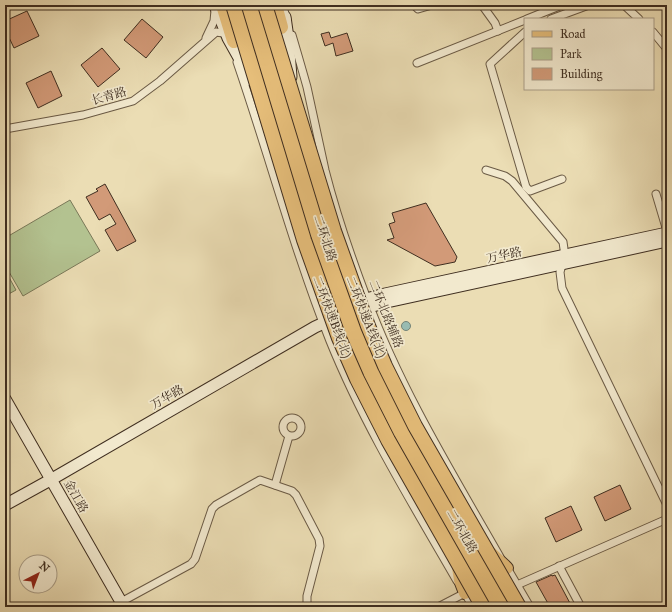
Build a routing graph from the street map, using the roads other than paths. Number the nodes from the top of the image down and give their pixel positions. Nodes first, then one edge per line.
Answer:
1 (232, 5) edge
2 (244, 5) edge
3 (253, 5) edge
4 (265, 5) edge
5 (275, 5) edge
6 (282, 5) edge
7 (414, 5) edge
8 (432, 5) edge
9 (482, 5) edge
10 (562, 5) edge
11 (589, 5) edge
12 (624, 5) edge
13 (218, 6) edge
14 (531, 18) edge
15 (554, 18) edge
16 (638, 18) edge
17 (524, 21) edge
18 (498, 31) junction
19 (524, 33) edge
20 (654, 33) edge
21 (228, 38) junction
22 (200, 46) junction
23 (667, 48) edge
24 (417, 63) dead end
25 (278, 102) junction
26 (5, 129) edge
27 (486, 170) dead end
28 (300, 174) junction
29 (562, 178) dead end
30 (656, 194) dead end
31 (667, 232) edge
32 (667, 241) edge
33 (563, 260) junction
34 (368, 302) junction
35 (347, 310) junction
36 (323, 323) junction
37 (5, 399) edge
38 (289, 436) dead end
39 (52, 479) junction
40 (275, 485) junction
41 (5, 504) edge
42 (667, 505) edge
43 (667, 519) edge
44 (453, 524) junction
45 (559, 566) junction
46 (507, 568) junction
47 (517, 585) junction
48 (464, 593) junction
49 (122, 605) edge
50 (306, 607) edge
51 (438, 607) edge
52 (472, 607) edge
53 (483, 607) edge
54 (496, 607) edge
55 (506, 607) edge
56 (519, 607) edge
57 (530, 607) edge
58 (581, 607) edge

1 - 28 highway, 二环快速B线(北), bridge
2 - 25 main road, 二环北路
3 - 25 main road, 二环北路
4 - 28 highway, 二环快速A线(北), bridge
5 - 28 highway, bridge
6 - 28 street
6 - 34 street, 二环北路辅路
7 - 8 street
9 - 18 street
10 - 14 street
11 - 15 street
12 - 16 street
13 - 21 street
13 - 22 street
13 - 28 highway, bridge
17 - 18 street
18 - 24 street
19 - 29 street
20 - 23 street
21 - 22 street, 长青路
21 - 28 street
21 - 36 street
22 - 26 street, 长青路
25 - 28 main road, 二环北路
27 - 33 street
28 - 35 main road, 二环北路
28 - 53 highway, 二环快速B线(北), bridge
28 - 56 highway, 二环快速A线(北), bridge
30 - 31 street
31 - 33 street, 万华路
32 - 33 street, 万华路
33 - 34 street, 万华路
33 - 42 street
34 - 35 street, 万华路
34 - 46 street, 二环北路辅路
35 - 36 street, 万华路
35 - 44 main road, 二环北路
36 - 39 street, 万华路
36 - 48 street
37 - 39 street, 金江路
38 - 40 street
39 - 41 street, 万华路
39 - 49 street, 金江路
40 - 49 street
40 - 50 street
43 - 45 street
44 - 46 main road
44 - 48 main road
44 - 54 main road, 二环北路
44 - 55 main road, 二环北路
45 - 47 street
45 - 58 street
46 - 47 street, 二环北路辅路
47 - 57 street, 二环北路辅路
48 - 51 street
48 - 52 street

